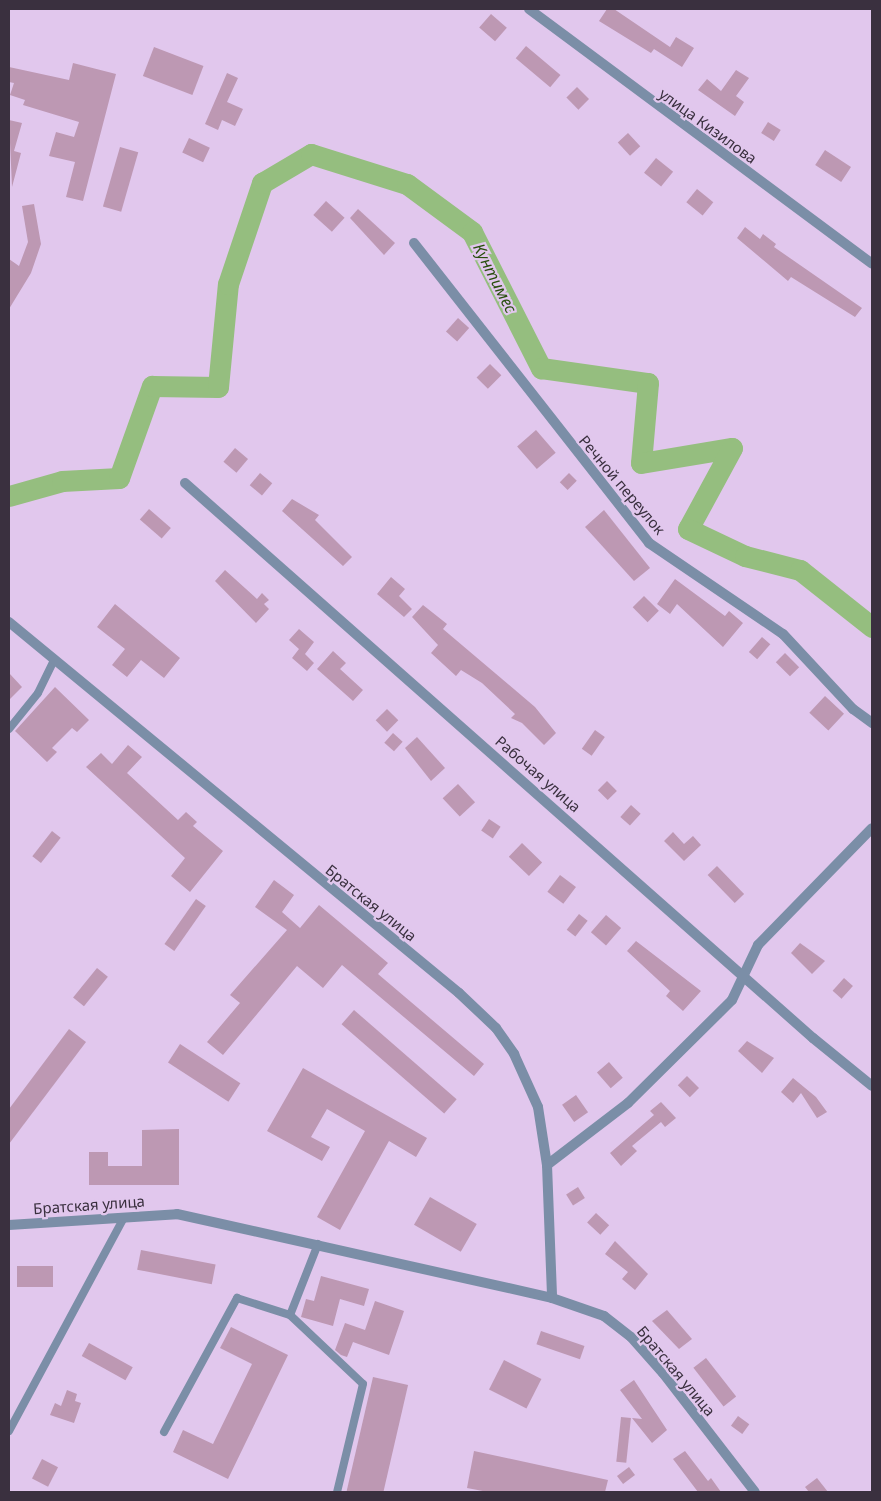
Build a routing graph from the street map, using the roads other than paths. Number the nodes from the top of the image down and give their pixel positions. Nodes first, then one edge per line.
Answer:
1 (529, 9) edge
2 (414, 242) dead end
3 (872, 264) edge
4 (185, 483) dead end
5 (9, 622) edge
6 (54, 660) junction
7 (872, 723) edge
8 (9, 729) edge
9 (872, 828) edge
10 (742, 973) junction
11 (872, 1086) edge
12 (547, 1165) junction
13 (123, 1219) junction
14 (9, 1225) edge
15 (318, 1244) junction
16 (552, 1298) junction
17 (290, 1315) junction
18 (9, 1431) edge
19 (164, 1432) dead end
20 (337, 1492) edge
21 (755, 1492) edge

1 - 3 street, улица Кизилова
2 - 7 street, Речной переулок
4 - 10 street, Рабочая улица
5 - 6 street, Братская улица
6 - 8 lane
6 - 12 street, Братская улица
9 - 10 street
10 - 11 street, Рабочая улица
10 - 12 street
12 - 16 street, Братская улица
13 - 14 street, Братская улица
13 - 15 street, Братская улица
13 - 18 lane
15 - 16 street, Братская улица
15 - 17 lane
16 - 21 street, Братская улица
17 - 19 lane
17 - 20 lane

